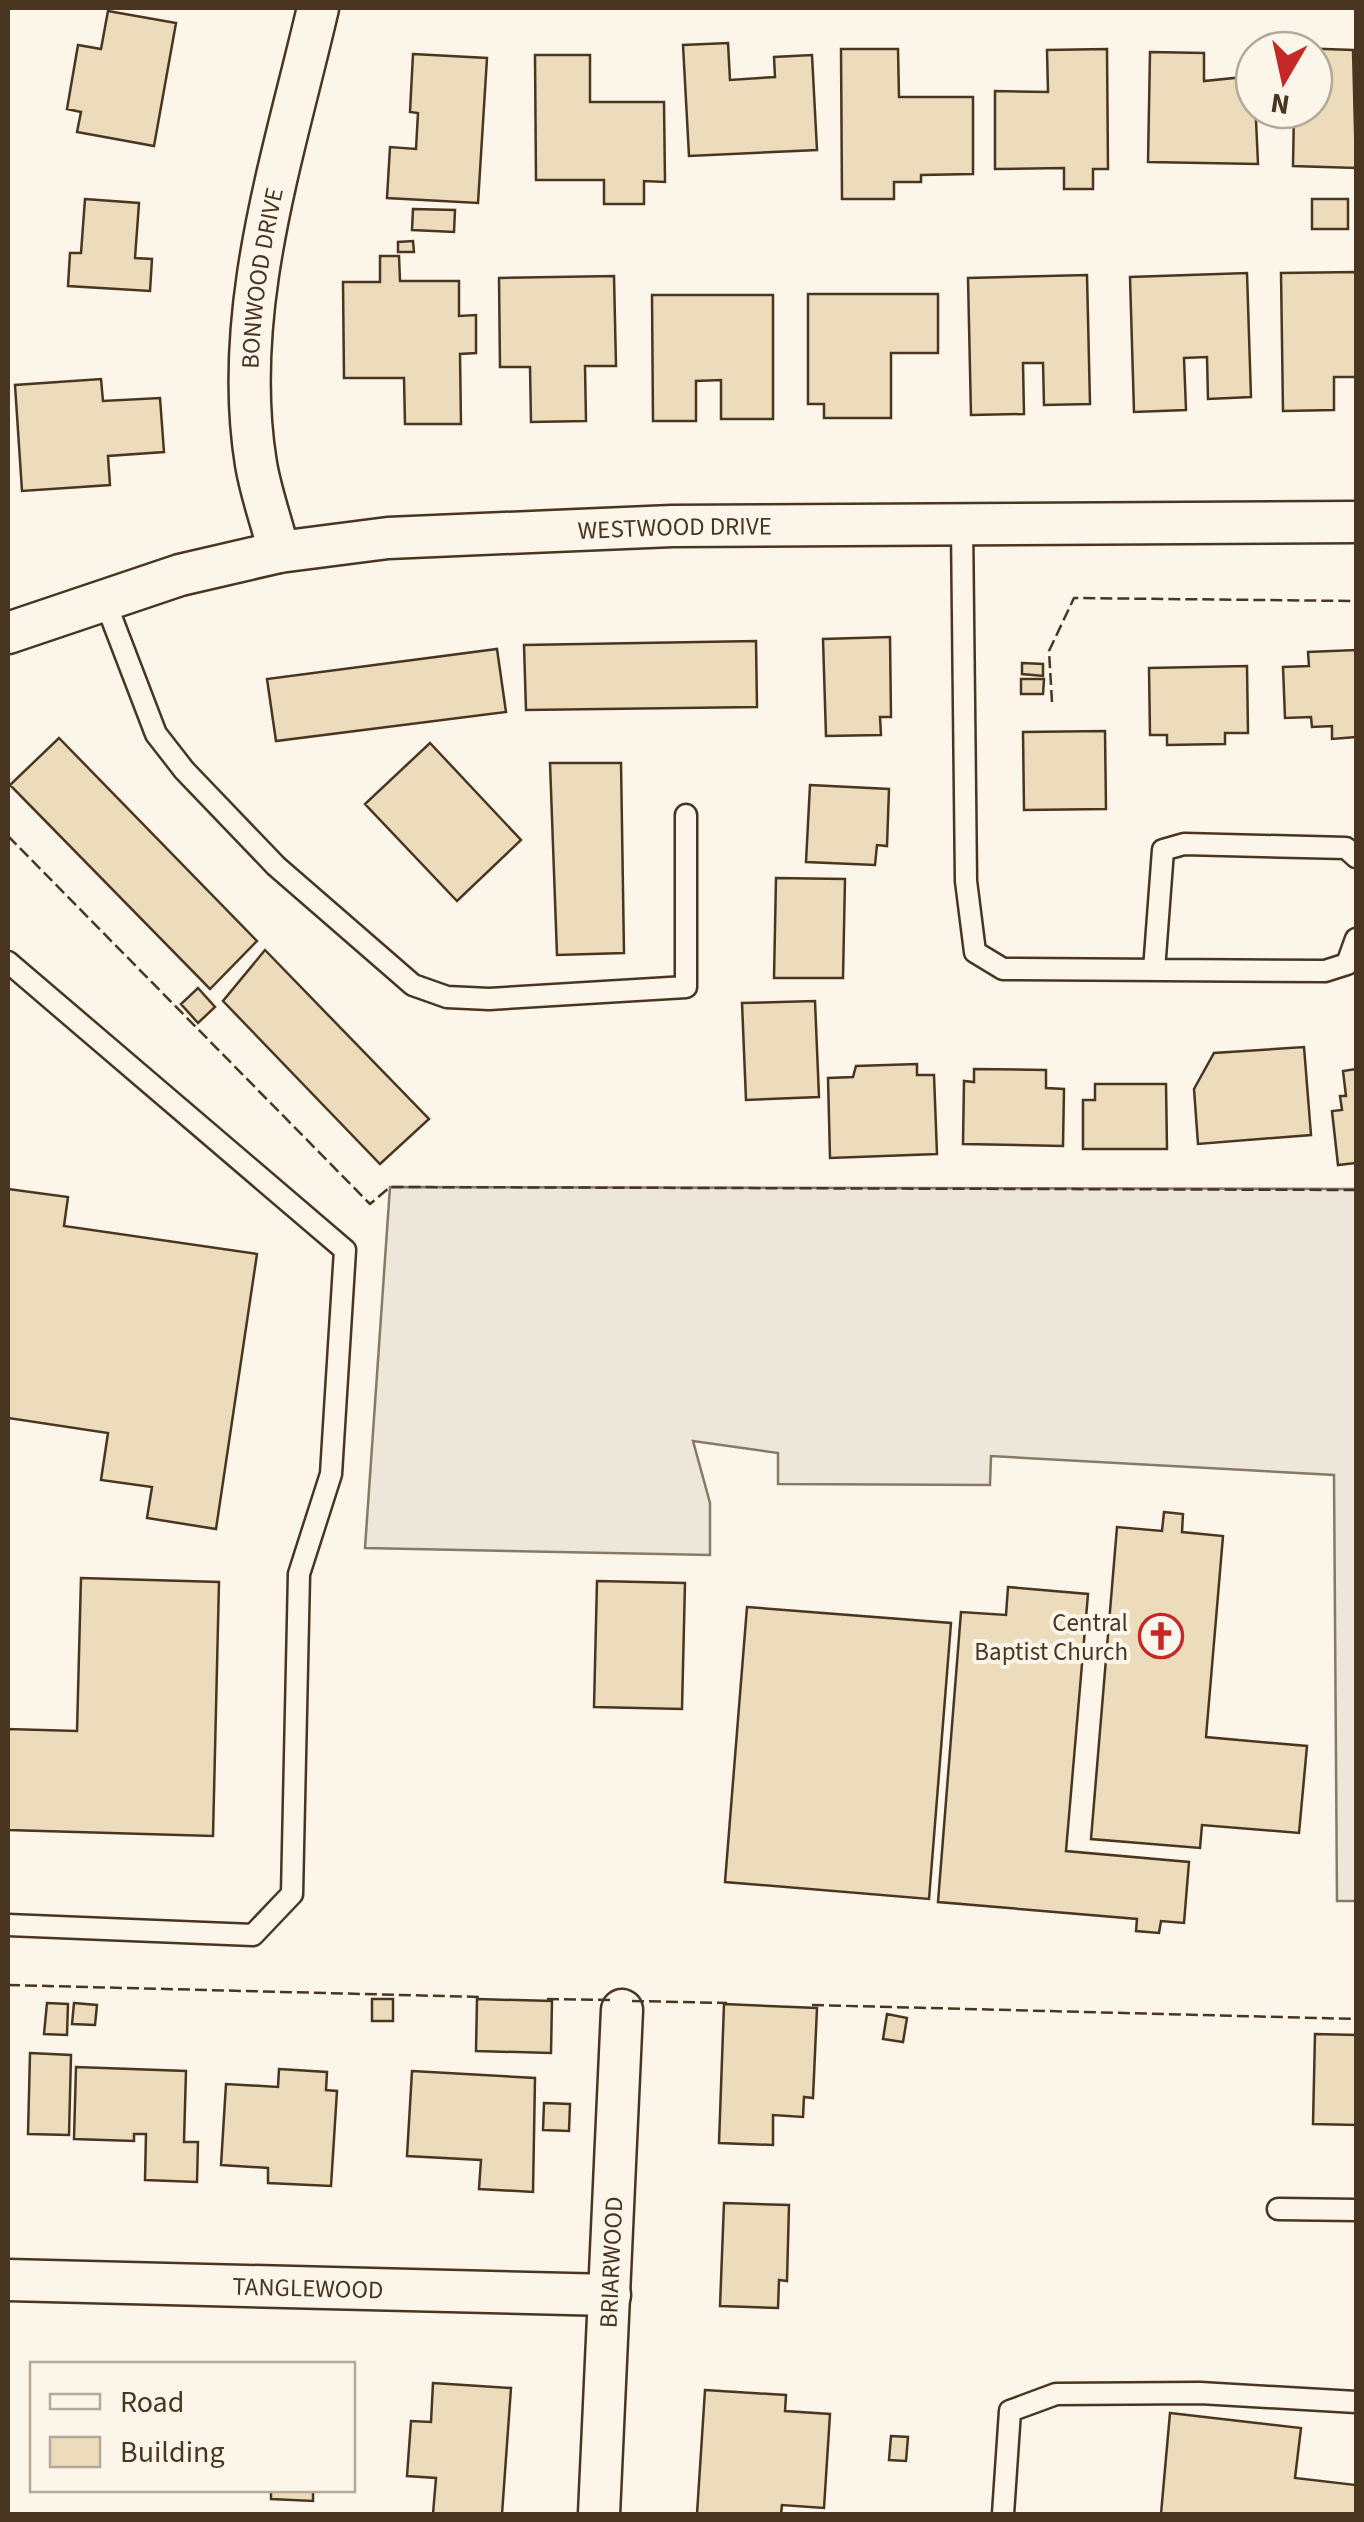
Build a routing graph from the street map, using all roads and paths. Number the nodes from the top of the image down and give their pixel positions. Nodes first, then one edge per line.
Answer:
1 (318, 8) edge
2 (1356, 522) edge
3 (962, 524) junction
4 (279, 552) junction
5 (105, 600) junction
6 (8, 633) edge
7 (686, 815) dead end
8 (1356, 857) edge
9 (1356, 939) edge
10 (8, 962) edge
11 (1154, 970) junction
12 (8, 1925) edge
13 (622, 2010) dead end
14 (1278, 2209) dead end
15 (1356, 2210) edge
16 (8, 2280) edge
17 (610, 2295) junction
18 (1356, 2402) edge
19 (599, 2514) edge
20 (1003, 2514) edge

1 - 4 street, BONWOOD DRIVE
2 - 3 street, WESTWOOD DRIVE
3 - 4 street, WESTWOOD DRIVE
3 - 11 lane
4 - 5 street, WESTWOOD DRIVE
5 - 6 street, WESTWOOD DRIVE
5 - 7 lane
8 - 11 lane
9 - 11 lane
10 - 12 lane
13 - 17 street, BRIARWOOD
14 - 15 lane
16 - 17 street, TANGLEWOOD
17 - 19 street, BRIARWOOD
18 - 20 lane

